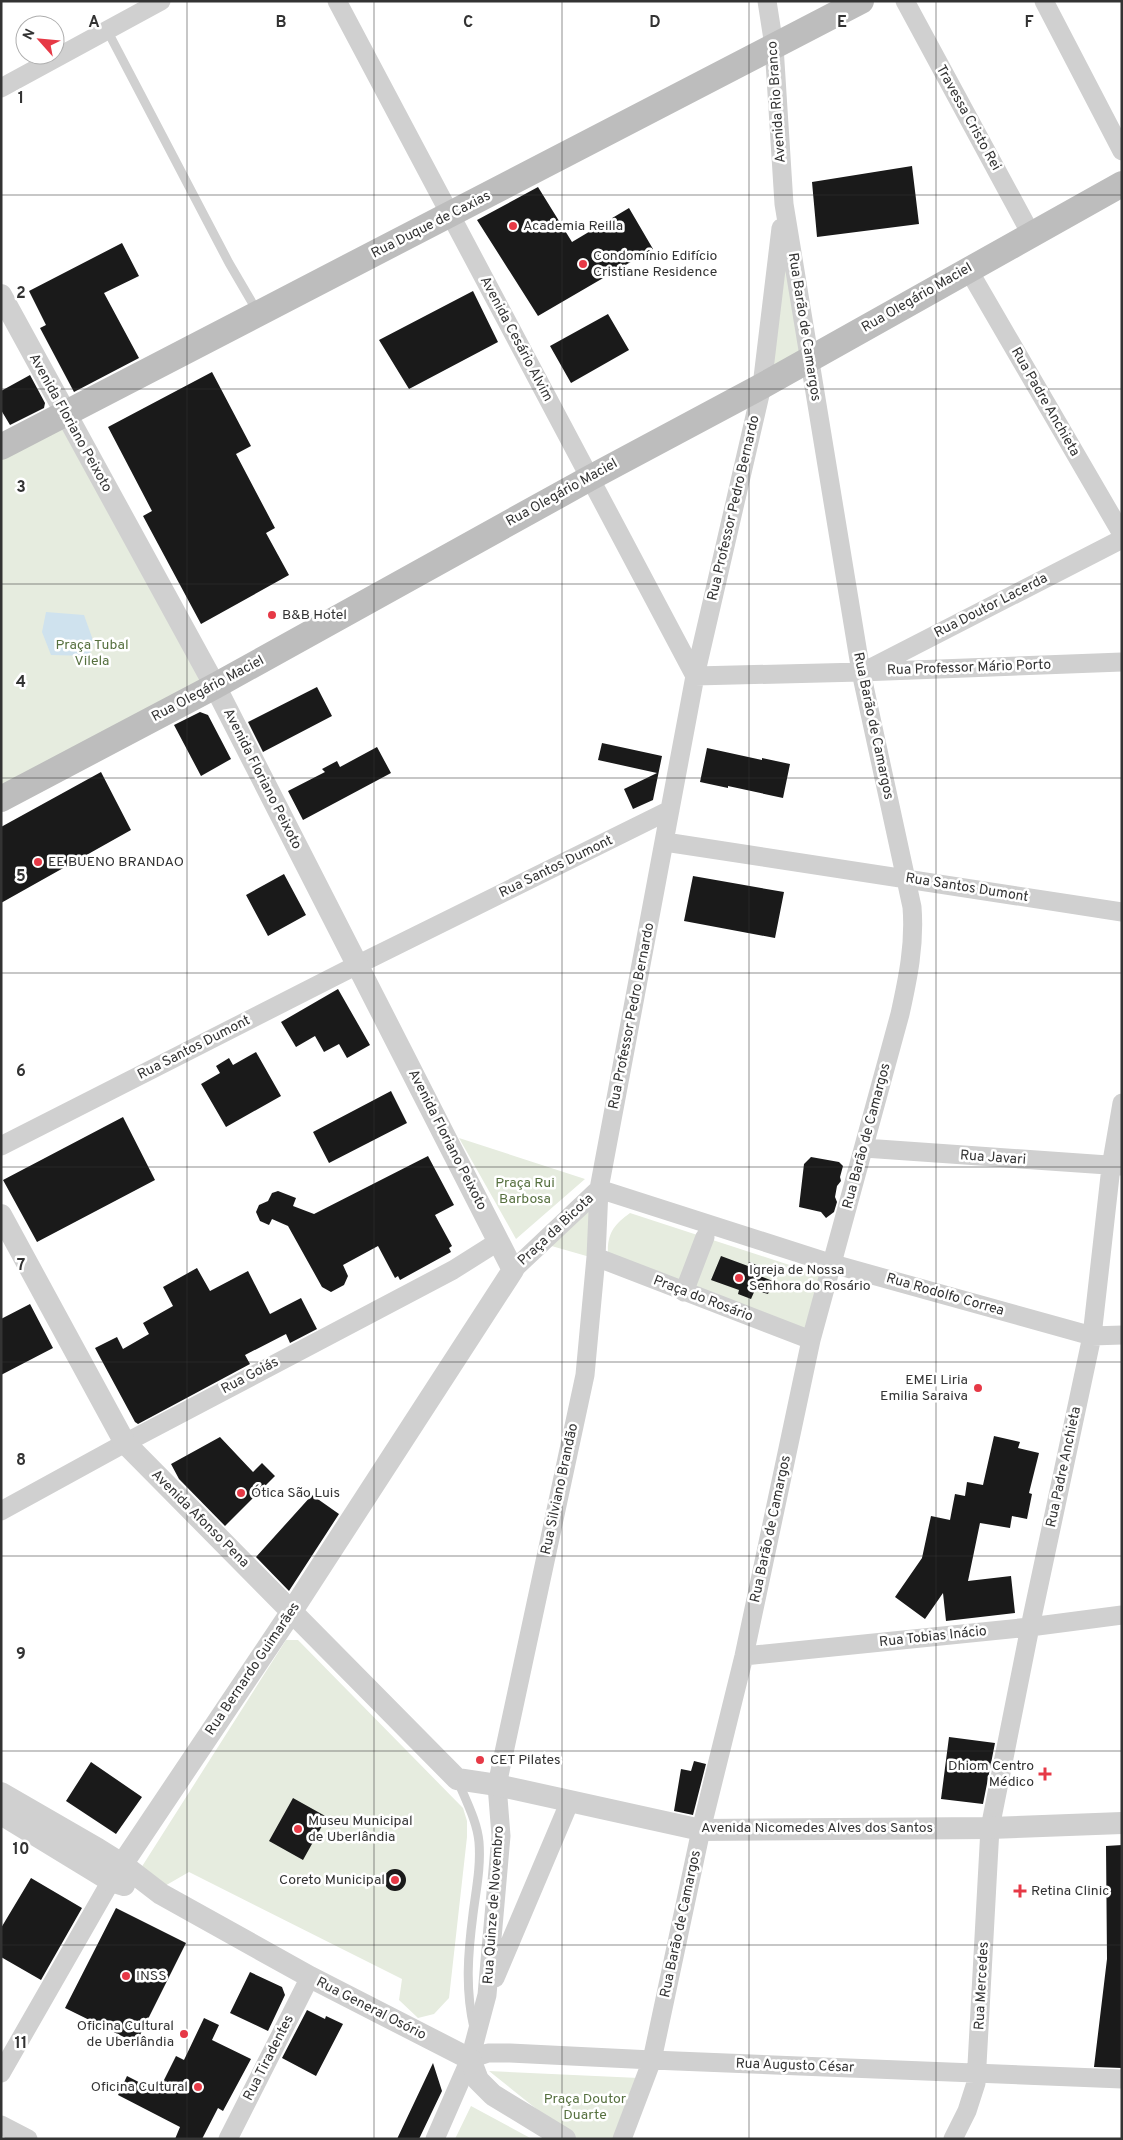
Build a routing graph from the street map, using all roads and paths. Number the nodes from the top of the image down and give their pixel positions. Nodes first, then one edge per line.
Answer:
1 (337, 1) edge
2 (767, 1) edge
3 (861, 1) edge
4 (905, 1) edge
5 (1044, 1) edge
6 (156, 2) edge
7 (107, 30) junction
8 (774, 46) junction
9 (1, 88) edge
10 (1122, 151) edge
11 (1122, 184) edge
12 (784, 204) junction
13 (450, 215) junction
14 (1031, 234) junction
15 (968, 269) junction
16 (1, 295) edge
17 (258, 314) junction
18 (809, 360) junction
19 (762, 386) junction
20 (64, 413) junction
21 (1, 447) edge
22 (590, 478) junction
23 (1122, 534) edge
24 (1122, 539) edge
25 (1122, 662) edge
26 (861, 672) junction
27 (695, 676) junction
28 (215, 686) junction
29 (1, 799) edge
30 (670, 810) junction
31 (665, 842) junction
32 (906, 879) junction
33 (1122, 912) edge
34 (357, 965) junction
35 (1122, 1103) edge
36 (1, 1146) edge
37 (864, 1148) junction
38 (1116, 1166) edge
39 (599, 1189) junction
40 (1, 1216) edge
41 (705, 1237) dead end
42 (499, 1240) junction
43 (596, 1257) junction
44 (833, 1264) junction
45 (513, 1270) junction
46 (684, 1292) junction
47 (1092, 1336) junction
48 (1122, 1336) edge
49 (811, 1340) junction
50 (124, 1443) junction
51 (1, 1511) edge
52 (292, 1611) junction
53 (1122, 1614) edge
54 (1030, 1626) junction
55 (744, 1656) junction
56 (457, 1778) junction
57 (497, 1785) junction
58 (1, 1793) edge
59 (570, 1801) junction
60 (1, 1814) edge
61 (1122, 1823) edge
62 (990, 1828) junction
63 (701, 1830) junction
64 (117, 1873) junction
65 (310, 1977) junction
66 (488, 1995) junction
67 (475, 2036) junction
68 (470, 2059) junction
69 (652, 2060) junction
70 (1, 2073) edge
71 (977, 2073) junction
72 (1122, 2079) edge
73 (1, 2125) edge
74 (28, 2139) edge
75 (228, 2139) edge
76 (435, 2139) edge
77 (565, 2139) edge
78 (622, 2139) edge
79 (953, 2139) edge

1 - 13 street, Avenida Cesário Alvim
2 - 8 street, Avenida Rio Branco
3 - 8 main road, Rua Duque de Caxias
4 - 14 street, Travessa Cristo Rei
5 - 10 street
6 - 7 street
7 - 9 street
7 - 17 lane
8 - 12 street, Avenida Rio Branco
8 - 13 main road, Rua Duque de Caxias
11 - 14 main road, Rua Olegário Maciel
12 - 18 street, Rua Barão de Camargos
12 - 19 street, Rua Professor Pedro Bernardo
13 - 17 main road, Rua Duque de Caxias
13 - 22 street, Avenida Cesário Alvim
14 - 15 main road, Rua Olegário Maciel
15 - 18 main road, Rua Olegário Maciel
15 - 23 street, Rua Padre Anchieta
16 - 20 street, Avenida Floriano Peixoto
17 - 20 main road, Rua Duque de Caxias
18 - 19 main road, Rua Olegário Maciel
18 - 26 street, Rua Barão de Camargos
19 - 22 main road, Rua Olegário Maciel
19 - 27 street, Rua Professor Pedro Bernardo
20 - 21 main road, Rua Duque de Caxias
20 - 28 street, Avenida Floriano Peixoto
22 - 27 street, Avenida Cesário Alvim
22 - 28 main road, Rua Olegário Maciel
24 - 26 street, Rua Doutor Lacerda
25 - 26 street, Rua Professor Mário Porto
26 - 27 street, Rua Professor Mário Porto
26 - 32 street, Rua Barão de Camargos
27 - 30 street, Rua Professor Pedro Bernardo
28 - 29 main road, Rua Olegário Maciel
28 - 34 street, Avenida Floriano Peixoto
30 - 31 street
30 - 34 street, Rua Santos Dumont
31 - 32 street, Rua Santos Dumont
31 - 39 street, Rua Professor Pedro Bernardo
32 - 33 street, Rua Santos Dumont
32 - 37 street, Rua Barão de Camargos
34 - 36 street, Rua Santos Dumont
34 - 42 street, Avenida Floriano Peixoto
35 - 38 street, Rua Padre Anchieta
37 - 38 street, Rua Javari
37 - 44 street, Rua Barão de Camargos
38 - 47 street, Rua Padre Anchieta
39 - 43 street, Rua Silviano Brandão
39 - 44 street, Rua Rodolfo Correa
39 - 45 street, Praça da Bicota
40 - 50 street, Avenida Afonso Pena
41 - 46 street
42 - 45 street, Avenida Floriano Peixoto
42 - 50 street, Rua Goiás
43 - 46 street, Praça do Rosário
43 - 57 street, Rua Silviano Brandão
44 - 47 street, Rua Rodolfo Correa
44 - 49 street, Rua Barão de Camargos
45 - 52 street, Rua Bernardo Guimarães
46 - 49 street, Praça do Rosário
47 - 48 street, Rua Rodolfo Correa
47 - 54 street, Rua Padre Anchieta
49 - 55 street, Rua Barão de Camargos
50 - 51 street, Rua Goiás
50 - 52 street, Avenida Afonso Pena
52 - 56 street, Avenida Afonso Pena
52 - 64 street, Rua Bernardo Guimarães
53 - 54 street, Rua Tobias Inácio
54 - 55 street, Rua Tobias Inácio
54 - 62 street, Rua Padre Anchieta
55 - 63 street, Rua Barão de Camargos
56 - 57 street, Avenida Nicomedes Alves dos Santos
56 - 67 lane
57 - 59 street, Avenida Nicomedes Alves dos Santos
57 - 66 street, Rua Quinze de Novembro
58 - 64 street
59 - 63 street, Avenida Nicomedes Alves dos Santos
59 - 66 street, Rua Quinze de Novembro
60 - 64 street, Rua General Osório
61 - 62 street, Avenida Nicomedes Alves dos Santos
62 - 63 street, Avenida Nicomedes Alves dos Santos
62 - 71 street, Rua Mercedes
63 - 69 street, Rua Barão de Camargos
64 - 65 street, Rua General Osório
64 - 70 street, Rua Bernardo Guimarães
65 - 68 street, Rua General Osório
65 - 75 street, Rua Tiradentes
66 - 67 street, Rua Quinze de Novembro
67 - 68 street, Rua Quinze de Novembro
68 - 69 street, Rua Augusto César
68 - 76 street, Rua Quinze de Novembro
68 - 77 street
69 - 71 street, Rua Augusto César
69 - 78 street
71 - 72 street, Rua Augusto César
71 - 79 street, Rua Mercedes
73 - 74 street

